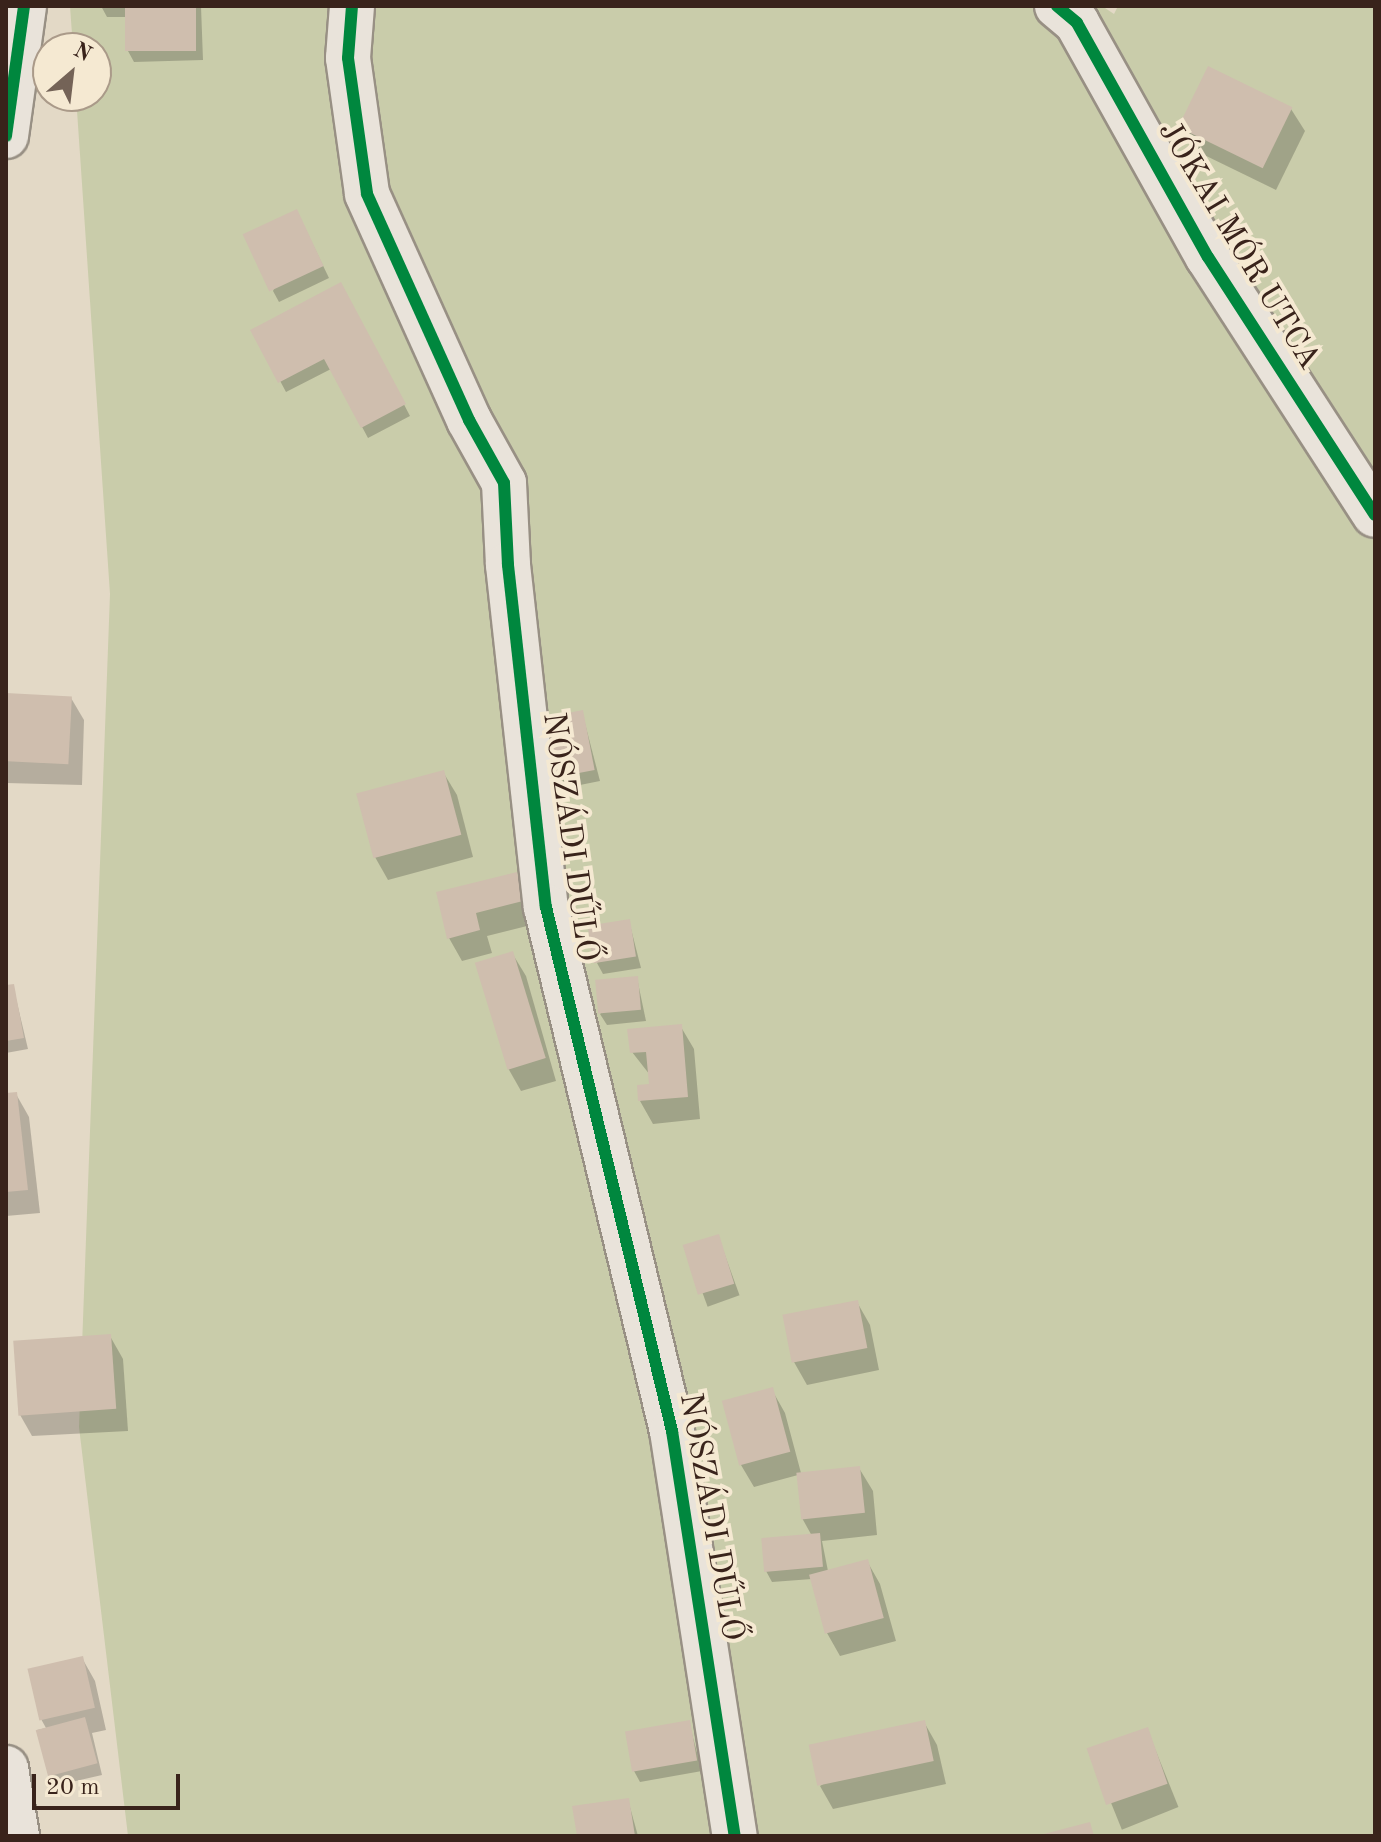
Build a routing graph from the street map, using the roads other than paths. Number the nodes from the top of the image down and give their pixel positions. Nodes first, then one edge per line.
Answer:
1 (24, 6) edge
2 (352, 6) edge
3 (1057, 6) edge
4 (6, 136) edge
5 (1375, 515) edge
6 (6, 1768) edge
7 (17, 1836) edge
8 (735, 1836) edge

1 - 4 street
2 - 8 street, NÓSZÁDI DŰLŐ
3 - 5 street, JÓKAI MÓR UTCA
6 - 7 street

